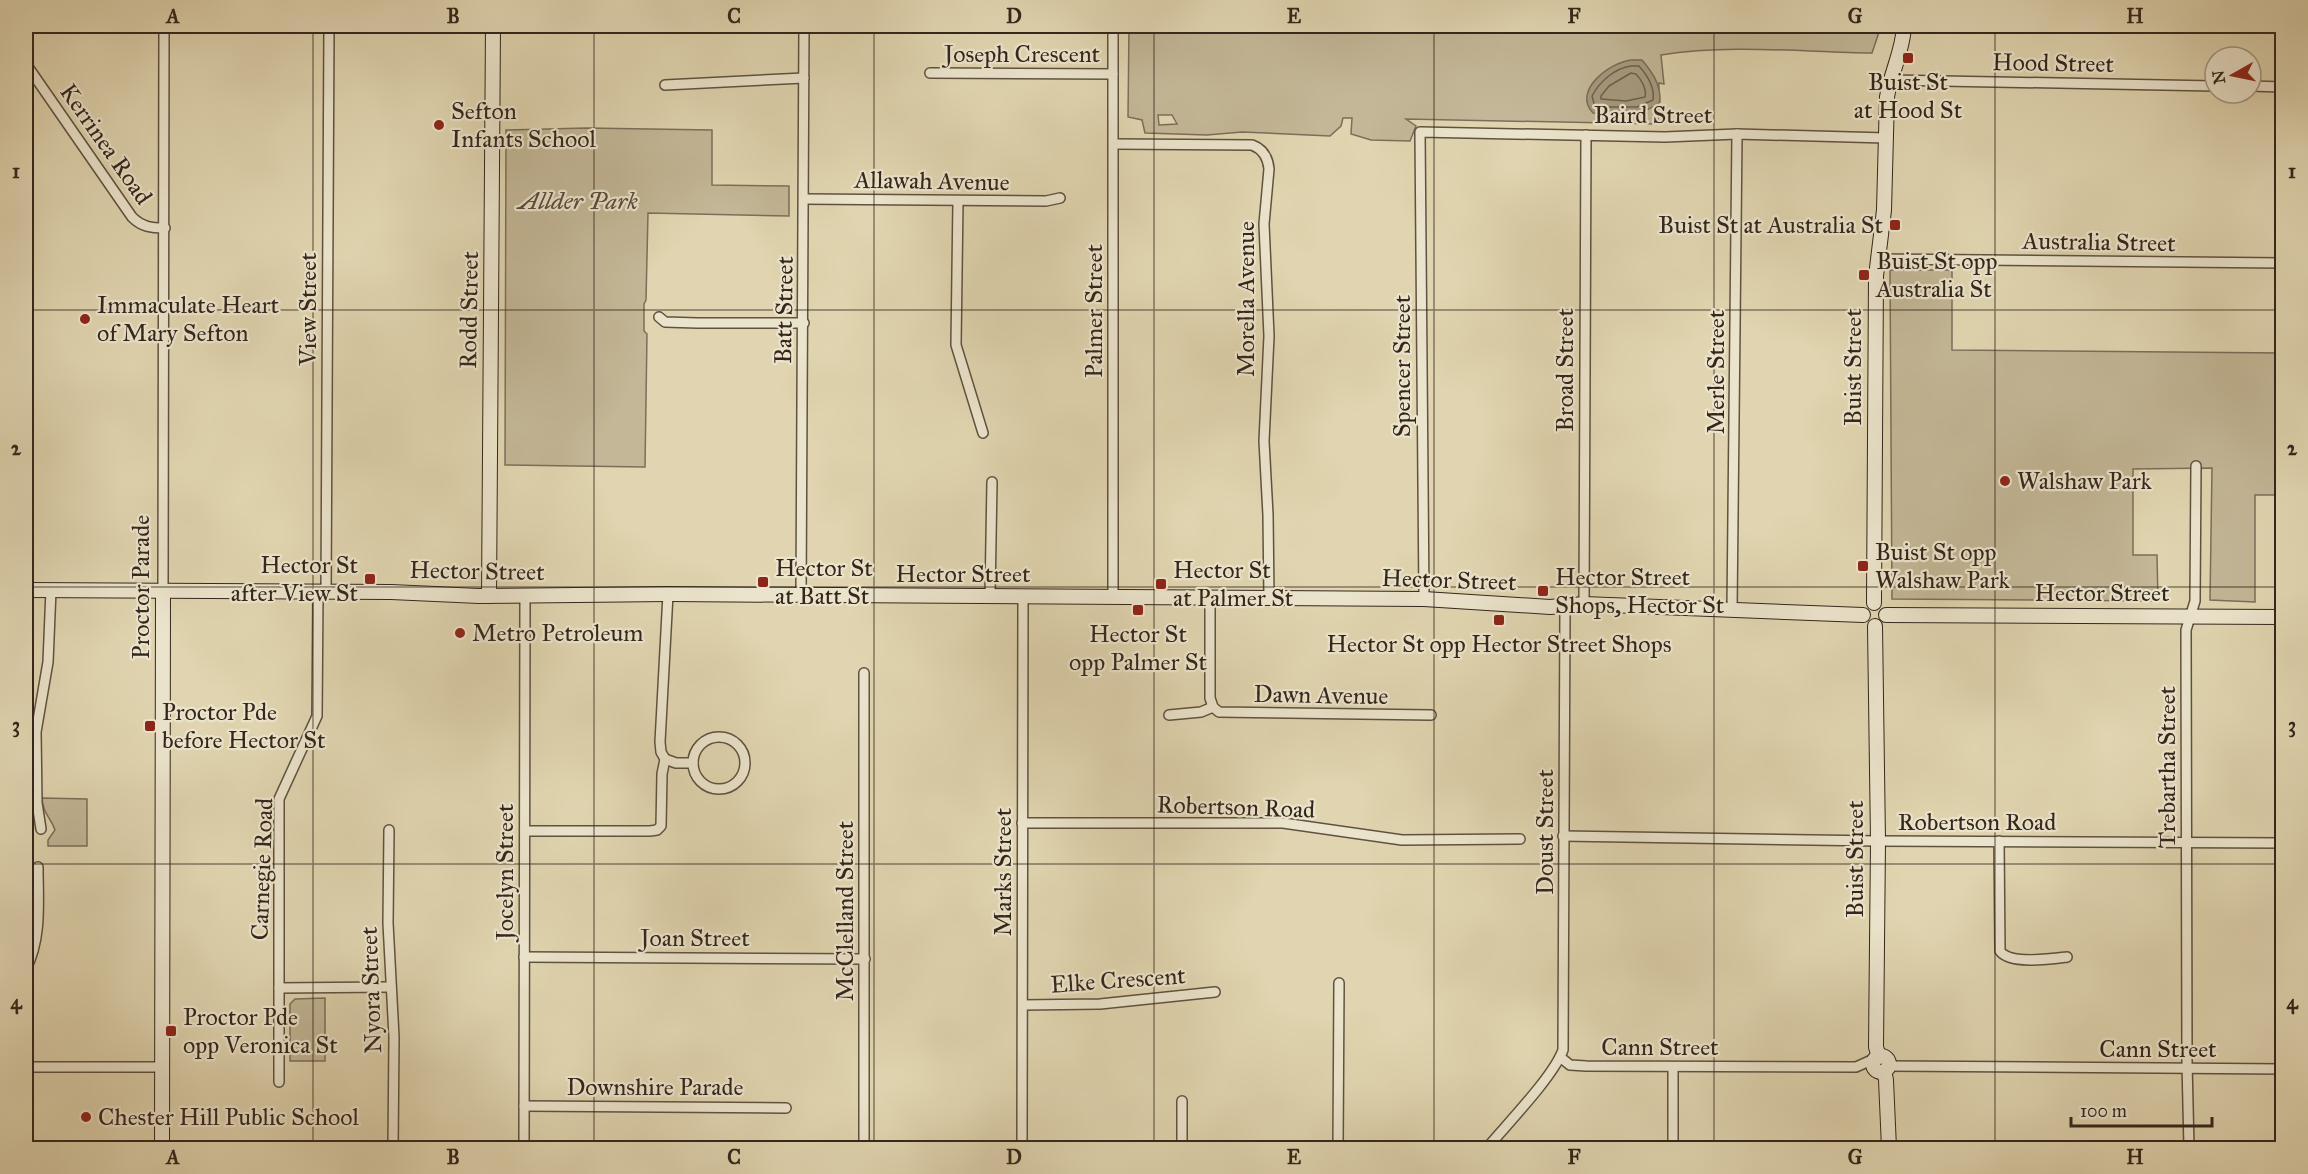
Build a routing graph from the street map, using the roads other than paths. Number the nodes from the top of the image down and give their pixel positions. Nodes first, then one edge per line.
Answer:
1 (164, 26) edge
2 (329, 26) edge
3 (493, 26) edge
4 (804, 26) edge
5 (1113, 26) edge
6 (1904, 26) edge
7 (26, 64) edge
8 (930, 74) dead end
9 (1113, 74) junction
10 (804, 78) junction
11 (1890, 80) junction
12 (664, 85) dead end
13 (2203, 86) edge
14 (2263, 86) edge
15 (2283, 87) edge
16 (1420, 132) joint
17 (1737, 134) junction
18 (1586, 135) junction
19 (1886, 138) junction
20 (1114, 144) junction
21 (1060, 198) dead end
22 (804, 199) junction
23 (958, 201) junction
24 (165, 228) junction
25 (1878, 259) junction
26 (2283, 263) edge
27 (659, 317) dead end
28 (804, 323) junction
29 (983, 433) dead end
30 (2196, 466) dead end
31 (992, 482) dead end
32 (26, 590) edge
33 (51, 590) junction
34 (163, 591) junction
35 (322, 593) junction
36 (668, 594) junction
37 (525, 595) junction
38 (489, 596) junction
39 (801, 596) junction
40 (990, 596) junction
41 (1023, 596) junction
42 (1113, 597) junction
43 (1210, 598) junction
44 (1269, 598) junction
45 (1424, 600) junction
46 (1874, 603) junction
47 (1584, 604) junction
48 (1564, 607) junction
49 (1732, 610) junction
50 (1863, 615) junction
51 (1886, 615) junction
52 (2190, 616) junction
53 (2283, 617) edge
54 (1875, 626) junction
55 (864, 673) dead end
56 (1213, 707) junction
57 (1431, 715) dead end
58 (1169, 716) dead end
59 (665, 759) junction
60 (693, 763) junction
61 (1022, 822) junction
62 (41, 829) dead end
63 (389, 830) dead end
64 (525, 831) junction
65 (1563, 836) junction
66 (1520, 839) dead end
67 (1878, 841) junction
68 (2000, 841) junction
69 (2186, 842) junction
70 (2283, 843) edge
71 (38, 867) dead end
72 (524, 957) junction
73 (2067, 957) dead end
74 (865, 959) junction
75 (26, 969) edge
76 (1339, 983) dead end
77 (390, 987) junction
78 (279, 988) junction
79 (1215, 992) dead end
80 (1023, 1005) junction
81 (1560, 1057) junction
82 (1882, 1063) junction
83 (26, 1067) edge
84 (162, 1067) junction
85 (1673, 1067) junction
86 (2187, 1069) junction
87 (2283, 1069) edge
88 (279, 1082) dead end
89 (1182, 1101) dead end
90 (524, 1106) junction
91 (786, 1108) dead end
92 (162, 1149) edge
93 (393, 1149) edge
94 (524, 1149) edge
95 (864, 1149) edge
96 (1022, 1149) edge
97 (1182, 1149) edge
98 (1338, 1149) edge
99 (1487, 1149) edge
100 (1673, 1149) edge
101 (1888, 1149) edge
102 (2189, 1149) edge

1 - 24 street, Proctor Parade
2 - 35 street, View Street
3 - 38 main road, Rodd Street
4 - 10 street, Batt Street
5 - 9 street, Palmer Street
6 - 11 main road, Buist Street
7 - 24 street, Kerrinea Road
8 - 9 street, Joseph Crescent
9 - 20 street, Palmer Street
10 - 12 street
10 - 22 street, Batt Street
11 - 13 street, Hood Street
11 - 19 main road, Buist Street
14 - 15 street
16 - 18 street, Baird Street
16 - 45 street, Spencer Street
17 - 18 street, Baird Street
17 - 19 street, Baird Street
17 - 49 street, Merle Street
18 - 47 street, Broad Street
19 - 25 main road, Buist Street
20 - 42 street, Palmer Street
20 - 44 street, Morella Avenue
21 - 23 street, Allawah Avenue
22 - 23 street, Allawah Avenue
22 - 28 street, Batt Street
23 - 29 street
24 - 34 street, Proctor Parade
25 - 26 street, Australia Street
25 - 46 main road, Buist Street
27 - 28 street
28 - 39 street, Batt Street
30 - 52 street, Trebartha Street
31 - 40 street
32 - 33 main road, Hector Street
33 - 34 main road, Hector Street
33 - 62 street
34 - 35 main road, Hector Street
34 - 84 main road, Proctor Parade
35 - 38 main road, Hector Street
35 - 78 street, Carnegie Road
36 - 37 main road, Hector Street
36 - 39 main road, Hector Street
36 - 59 street
37 - 38 main road, Hector Street
37 - 64 street, Jocelyn Street
39 - 40 main road, Hector Street
40 - 41 main road, Hector Street
41 - 42 main road, Hector Street
41 - 61 street, Marks Street
42 - 43 main road, Hector Street
43 - 44 main road, Hector Street
43 - 56 street
44 - 45 main road, Hector Street
45 - 48 main road, Hector Street
46 - 50 main road
46 - 51 main road
47 - 48 main road, Hector Street
47 - 49 main road, Hector Street
48 - 65 street, Doust Street
49 - 50 main road, Hector Street
50 - 54 main road
51 - 52 main road, Hector Street
51 - 54 main road
52 - 53 main road, Hector Street
52 - 69 street, Trebartha Street
54 - 67 main road, Buist Street
55 - 74 street, McClelland Street
56 - 57 street, Dawn Avenue
56 - 58 street, Dawn Avenue
59 - 60 street
59 - 64 street
60 - 60 street
61 - 66 street, Robertson Road
61 - 80 street, Marks Street
63 - 77 street, Nyora Street
64 - 72 street, Jocelyn Street
65 - 67 street, Robertson Road
65 - 81 street, Doust Street
67 - 68 street, Robertson Road
67 - 82 main road, Buist Street
68 - 69 street, Robertson Road
68 - 73 street
69 - 70 street, Robertson Road
69 - 86 street, Trebartha Street
71 - 75 street
72 - 74 street, Joan Street
72 - 90 street, Jocelyn Street
74 - 95 street, McClelland Street
76 - 98 street
77 - 78 street
77 - 93 street, Nyora Street
78 - 88 street, Carnegie Road
79 - 80 street, Elke Crescent
80 - 96 street, Marks Street
81 - 85 street, Cann Street
81 - 99 street
82 - 85 street, Cann Street
82 - 86 street, Cann Street
82 - 101 main road, Buist Street
83 - 84 street
84 - 92 main road, Proctor Parade
85 - 100 street
86 - 87 street, Cann Street
86 - 102 street, Trebartha Street
89 - 97 street
90 - 91 street, Downshire Parade
90 - 94 street, Jocelyn Street

